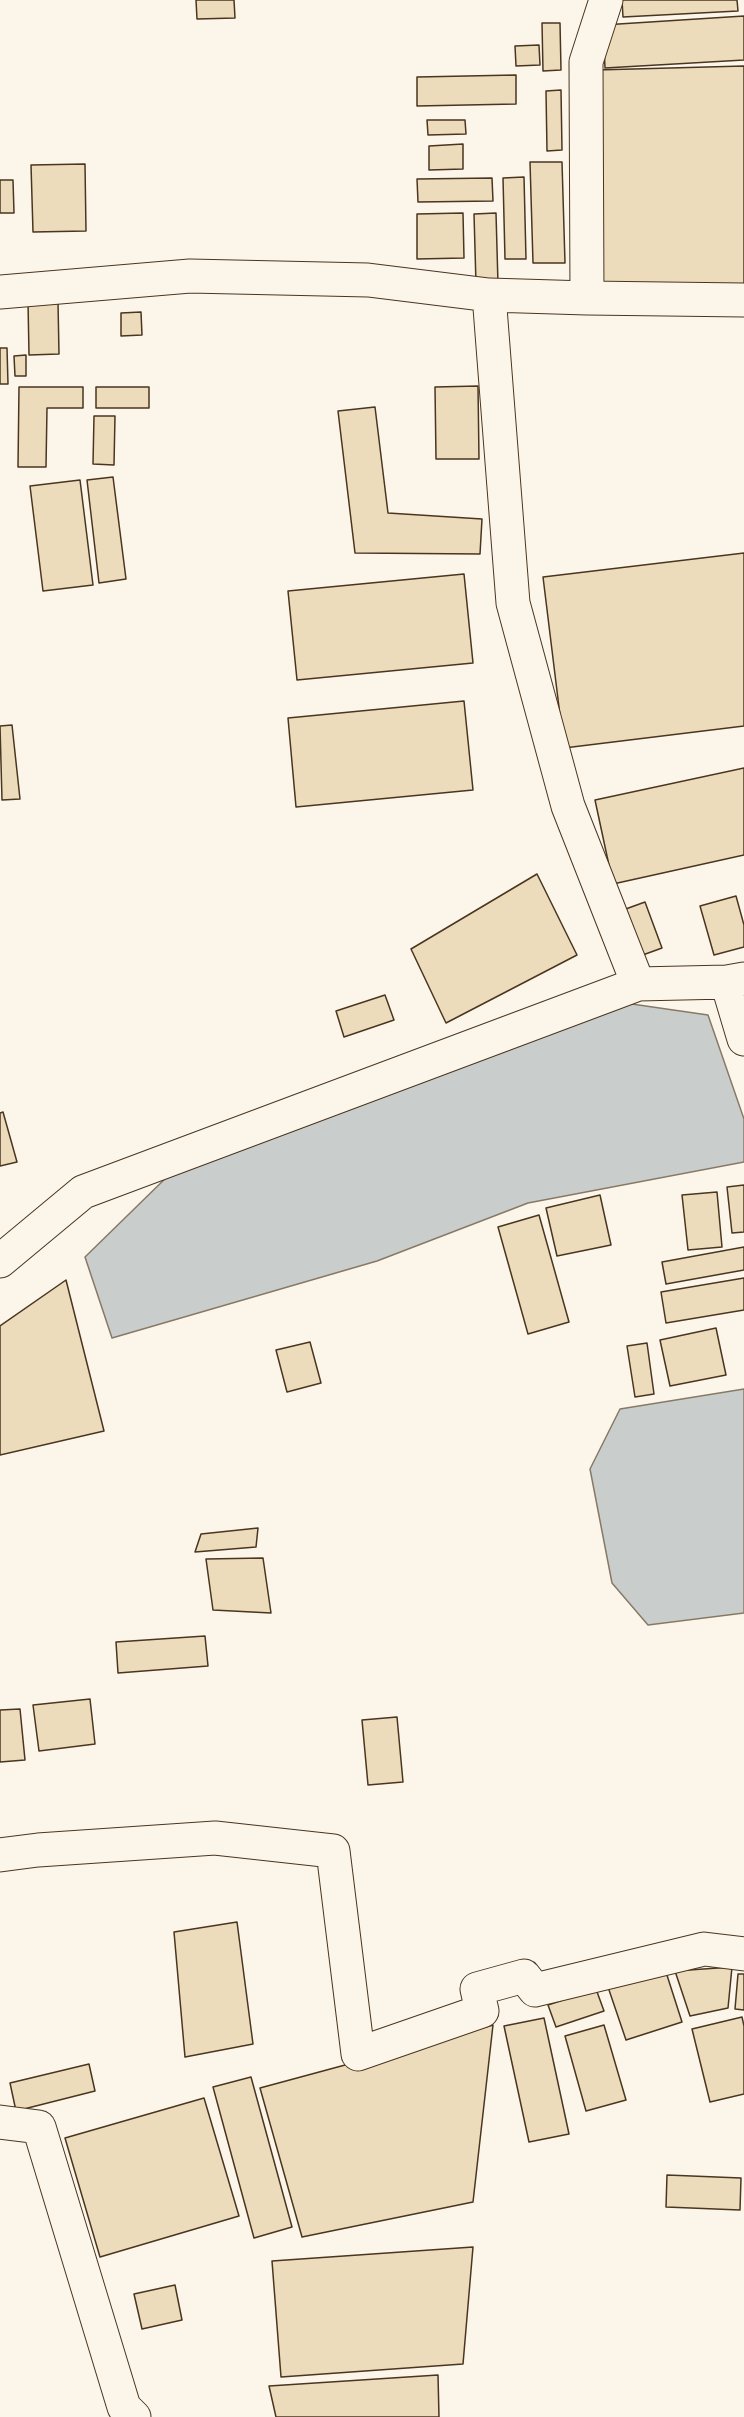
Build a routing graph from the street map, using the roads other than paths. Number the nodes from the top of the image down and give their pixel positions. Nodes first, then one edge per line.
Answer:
1 (606, 0) edge
2 (0, 292) edge
3 (489, 295) junction
4 (587, 298) junction
5 (744, 300) edge
6 (736, 981) edge
7 (638, 984) junction
8 (744, 1039) edge
9 (0, 1261) edge
10 (0, 1855) edge
11 (744, 1954) edge
12 (0, 2122) edge
13 (134, 2417) edge

1 - 4 street
2 - 3 street
3 - 4 street
3 - 7 street
4 - 5 street
6 - 7 street
6 - 8 street
7 - 9 street
10 - 11 street
12 - 13 street

